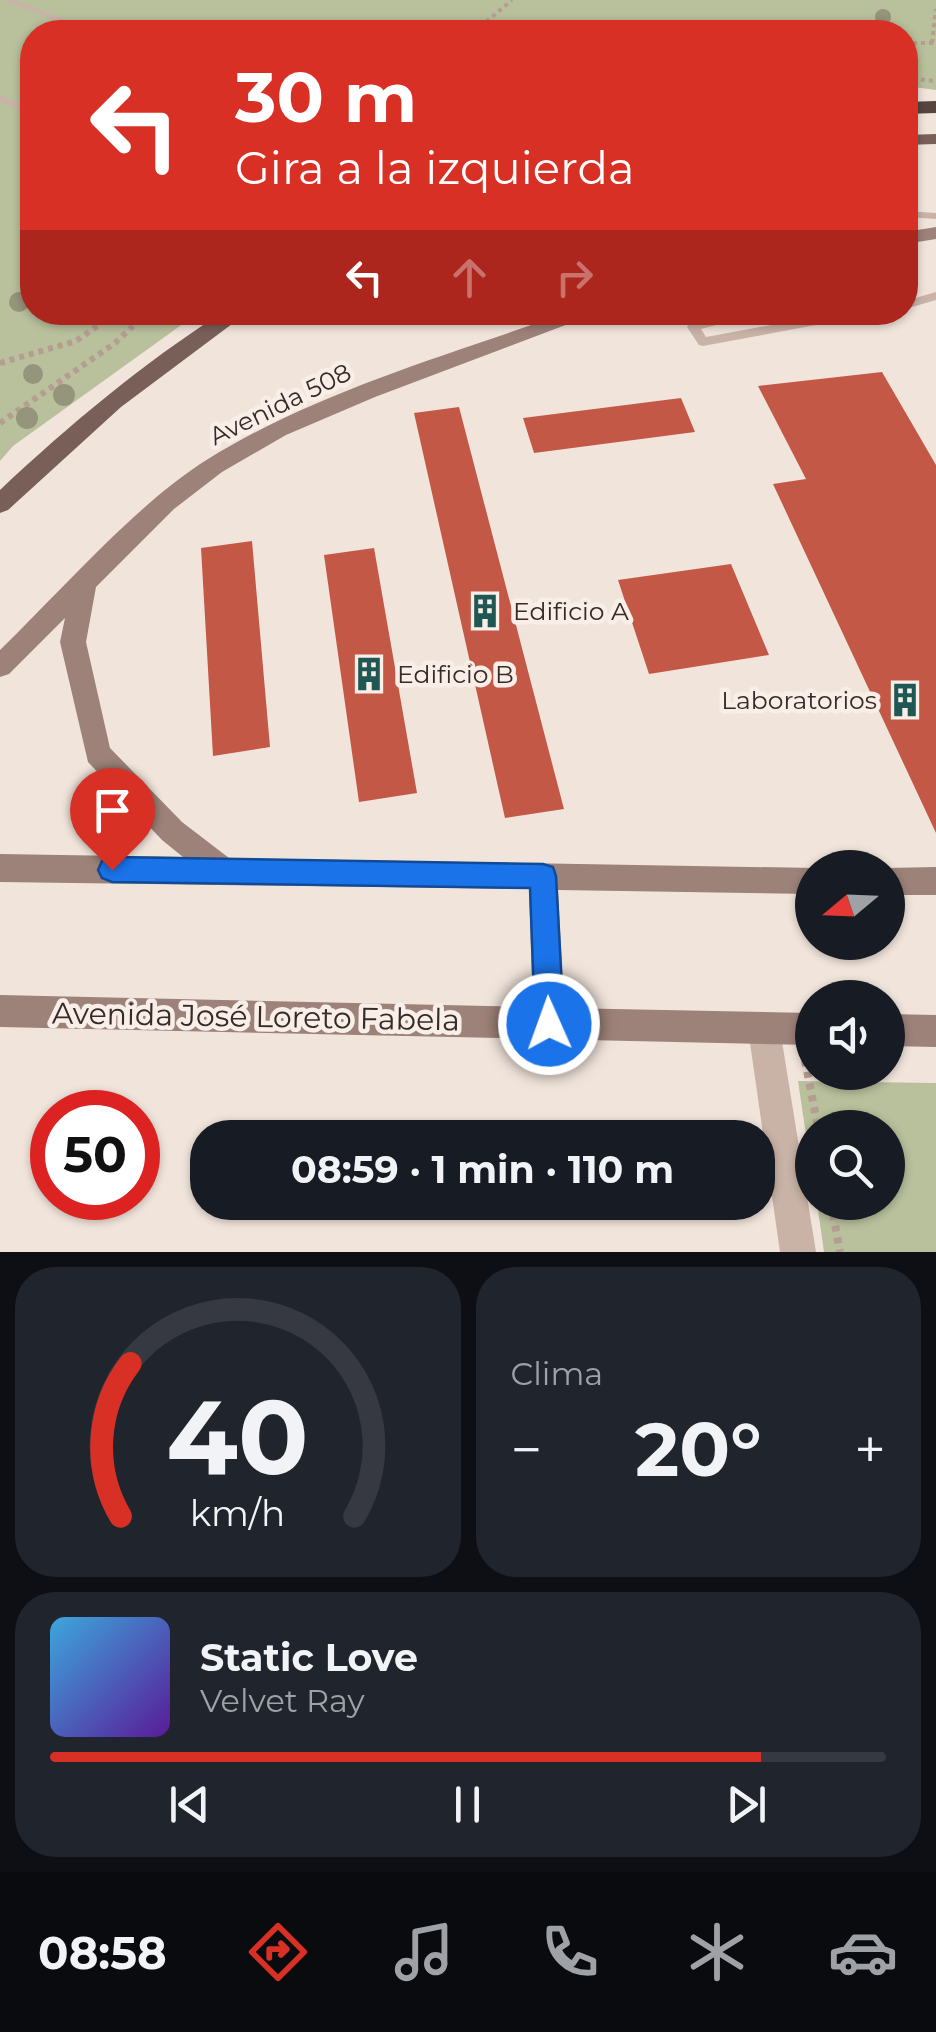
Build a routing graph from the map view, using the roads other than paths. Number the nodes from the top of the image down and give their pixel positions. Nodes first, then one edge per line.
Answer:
1 (8, 0) edge
2 (60, 20) edge
3 (0, 98) edge
4 (16, 104) junction
5 (20, 106) edge
6 (0, 115) edge
7 (217, 325) edge
8 (554, 325) edge
9 (706, 325) edge
10 (795, 325) edge
11 (0, 504) edge
12 (84, 584) junction
13 (0, 666) edge
14 (0, 868) edge
15 (223, 871) junction
16 (543, 876) junction
17 (795, 880) edge
18 (905, 881) edge
19 (936, 881) edge
20 (0, 1011) edge
21 (549, 1024) junction
22 (764, 1028) junction
23 (795, 1029) edge
24 (905, 1030) edge
25 (936, 1031) edge
26 (798, 1252) edge

1 - 2 lane
3 - 4 lane
4 - 5 lane
4 - 6 lane
7 - 11 main road
8 - 12 main road, Avenida 508
9 - 10 lane
12 - 13 main road, Avenida 508
12 - 15 main road
14 - 15 main road
15 - 16 main road
16 - 17 main road
16 - 21 main road
18 - 19 main road
20 - 21 main road, Avenida José Loreto Fabela
21 - 22 main road, Avenida José Loreto Fabela
22 - 23 main road, Avenida José Loreto Fabela
22 - 26 street
24 - 25 main road

